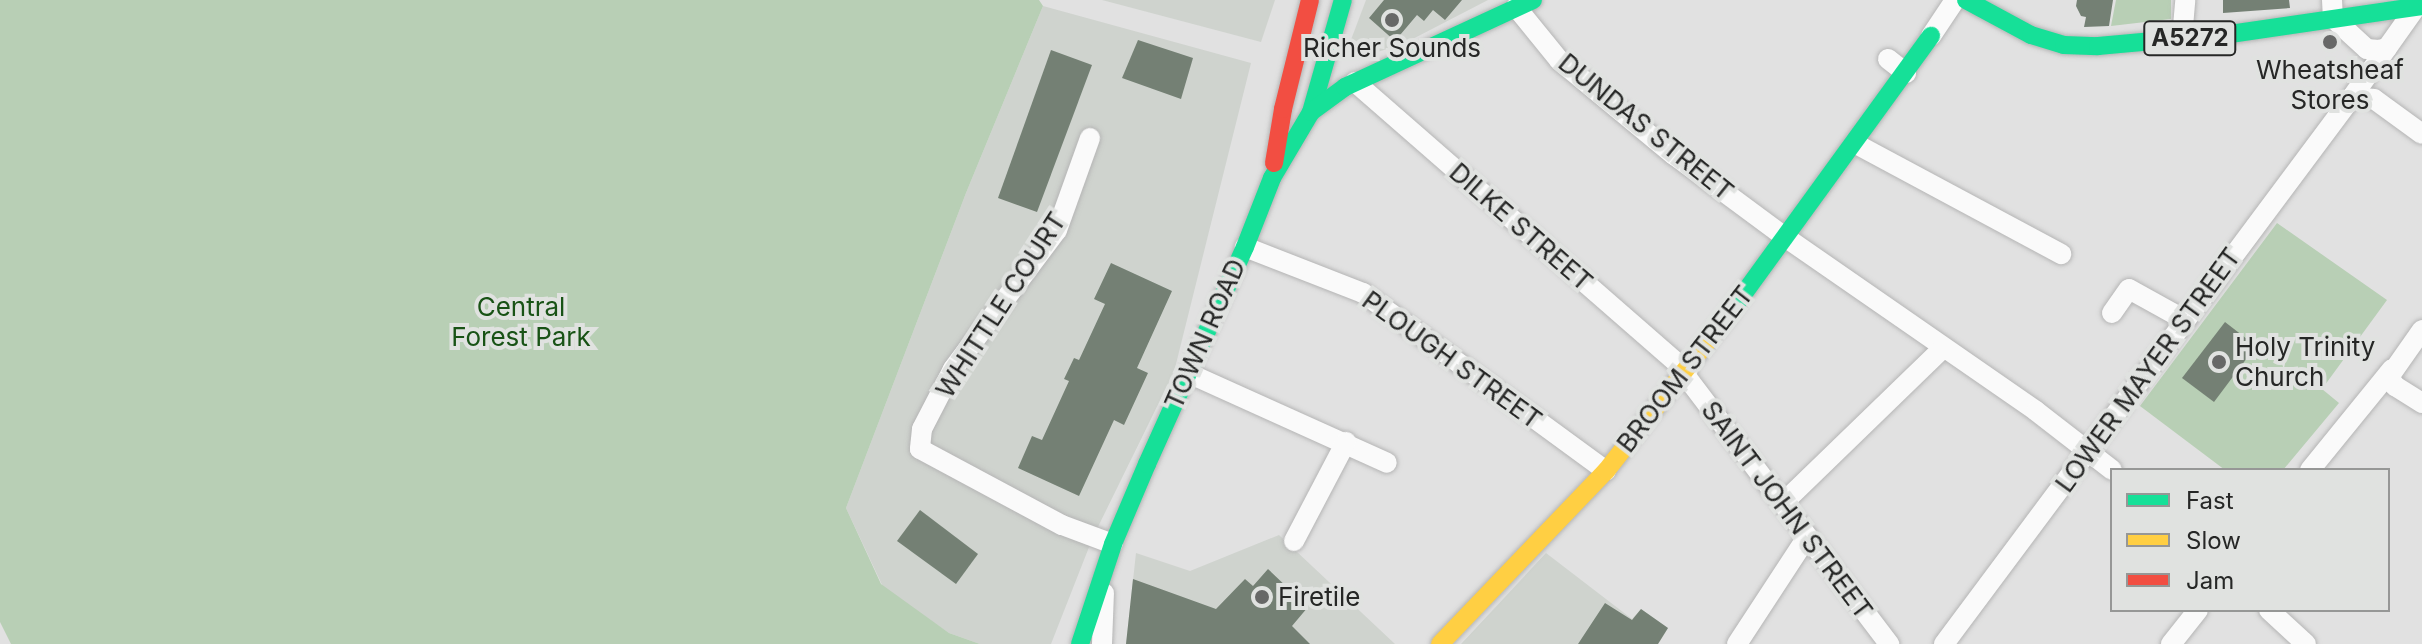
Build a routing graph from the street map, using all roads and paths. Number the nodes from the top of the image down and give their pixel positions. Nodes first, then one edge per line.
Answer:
1 (1310, 0) edge
2 (1343, 0) edge
3 (1955, 0) edge
4 (1966, 0) edge
5 (2185, 0) edge
6 (1524, 4) edge
7 (2419, 6) edge
8 (2332, 9) edge
9 (1931, 36) joint
10 (2182, 38) junction
11 (2387, 48) junction
12 (1298, 50) junction
13 (1324, 59) junction
14 (1888, 59) dead end
15 (1385, 67) junction
16 (1906, 73) junction
17 (1355, 82) junction
18 (2357, 96) junction
19 (1311, 112) junction
20 (2422, 134) edge
21 (1090, 138) dead end
22 (1856, 144) junction
23 (1272, 178) junction
24 (1785, 237) junction
25 (1245, 247) junction
26 (2061, 254) dead end
27 (2112, 313) dead end
28 (2185, 320) junction
29 (2422, 330) edge
30 (1943, 348) junction
31 (1188, 373) junction
32 (2390, 373) junction
33 (1686, 374) junction
34 (2422, 403) edge
35 (1346, 442) junction
36 (2090, 450) junction
37 (1387, 463) dead end
38 (2110, 468) edge
39 (2312, 468) edge
40 (1606, 471) junction
41 (1783, 503) junction
42 (1807, 537) junction
43 (1294, 541) dead end
44 (1113, 544) junction
45 (1105, 570) junction
46 (2196, 612) edge
47 (2271, 612) edge
48 (1080, 644) edge
49 (1102, 644) edge
50 (1440, 644) edge
51 (1737, 644) edge
52 (1889, 644) edge
53 (1944, 644) edge
54 (2171, 644) edge
55 (2306, 644) edge

1 - 12 main road
2 - 13 main road
3 - 9 street, BROOM STREET
4 - 10 main road, A5272
5 - 10 street
6 - 15 main road, TOWN ROAD
6 - 24 street, DUNDAS STREET
7 - 8 main road, A5272
7 - 11 street, LOWER MAYER STREET
8 - 10 main road, A5272
8 - 11 street
9 - 16 main road, BROOM STREET
11 - 18 street, LOWER MAYER STREET
12 - 13 main road
12 - 23 main road
13 - 15 main road
13 - 19 main road
14 - 16 street
15 - 17 main road, TOWN ROAD
16 - 22 main road, BROOM STREET
17 - 19 main road, TOWN ROAD
17 - 33 street, DILKE STREET
18 - 20 street
18 - 28 street, LOWER MAYER STREET
19 - 23 main road, TOWN ROAD
21 - 44 street, WHITTLE COURT
22 - 24 main road, BROOM STREET
22 - 26 street
23 - 25 main road, TOWN ROAD
24 - 30 street, DUNDAS STREET
24 - 33 main road, BROOM STREET
25 - 31 main road, TOWN ROAD
25 - 40 street, PLOUGH STREET
27 - 28 street
28 - 36 street, LOWER MAYER STREET
29 - 32 street
30 - 36 street, DUNDAS STREET
30 - 41 street
31 - 35 street
31 - 44 main road, TOWN ROAD
32 - 34 street
32 - 39 street
33 - 40 main road, BROOM STREET
33 - 41 street, SAINT JOHN STREET
35 - 37 street
35 - 43 street
36 - 38 street, DUNDAS STREET
36 - 53 street, LOWER MAYER STREET
40 - 50 main road, BROOM STREET
41 - 42 street, SAINT JOHN STREET
42 - 51 street
42 - 52 street, SAINT JOHN STREET
44 - 45 main road, TOWN ROAD
45 - 48 main road, TOWN ROAD
45 - 49 street
46 - 54 street
47 - 55 street

